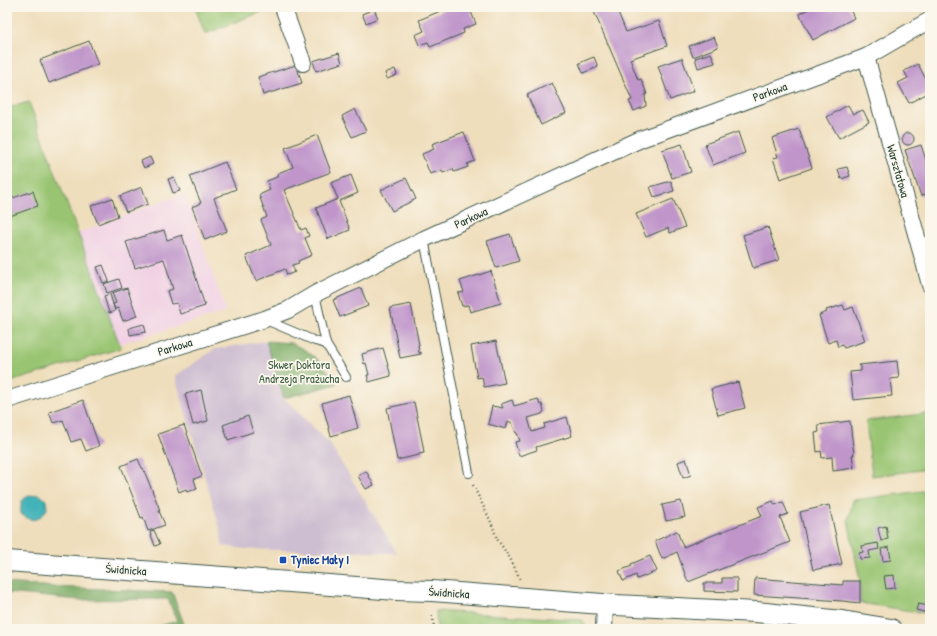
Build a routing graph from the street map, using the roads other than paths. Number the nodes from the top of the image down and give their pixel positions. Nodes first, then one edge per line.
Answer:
1 (283, 7) edge
2 (930, 20) edge
3 (866, 57) junction
4 (303, 63) dead end
5 (424, 239) junction
6 (930, 285) edge
7 (315, 294) junction
8 (265, 319) junction
9 (326, 344) junction
10 (346, 377) dead end
11 (7, 400) edge
12 (469, 473) road end
13 (7, 561) edge
14 (605, 604) junction
15 (604, 629) edge
16 (891, 629) edge

1 - 4 street
2 - 3 street, Parkowa
3 - 5 street, Parkowa
3 - 6 street, Warsztatowa
5 - 7 street, Parkowa
5 - 12 lane
7 - 8 street, Parkowa
7 - 9 lane
8 - 9 lane
8 - 11 street, Parkowa
9 - 10 lane
13 - 14 street, Świdnicka
14 - 15 street
14 - 16 street, Świdnicka

